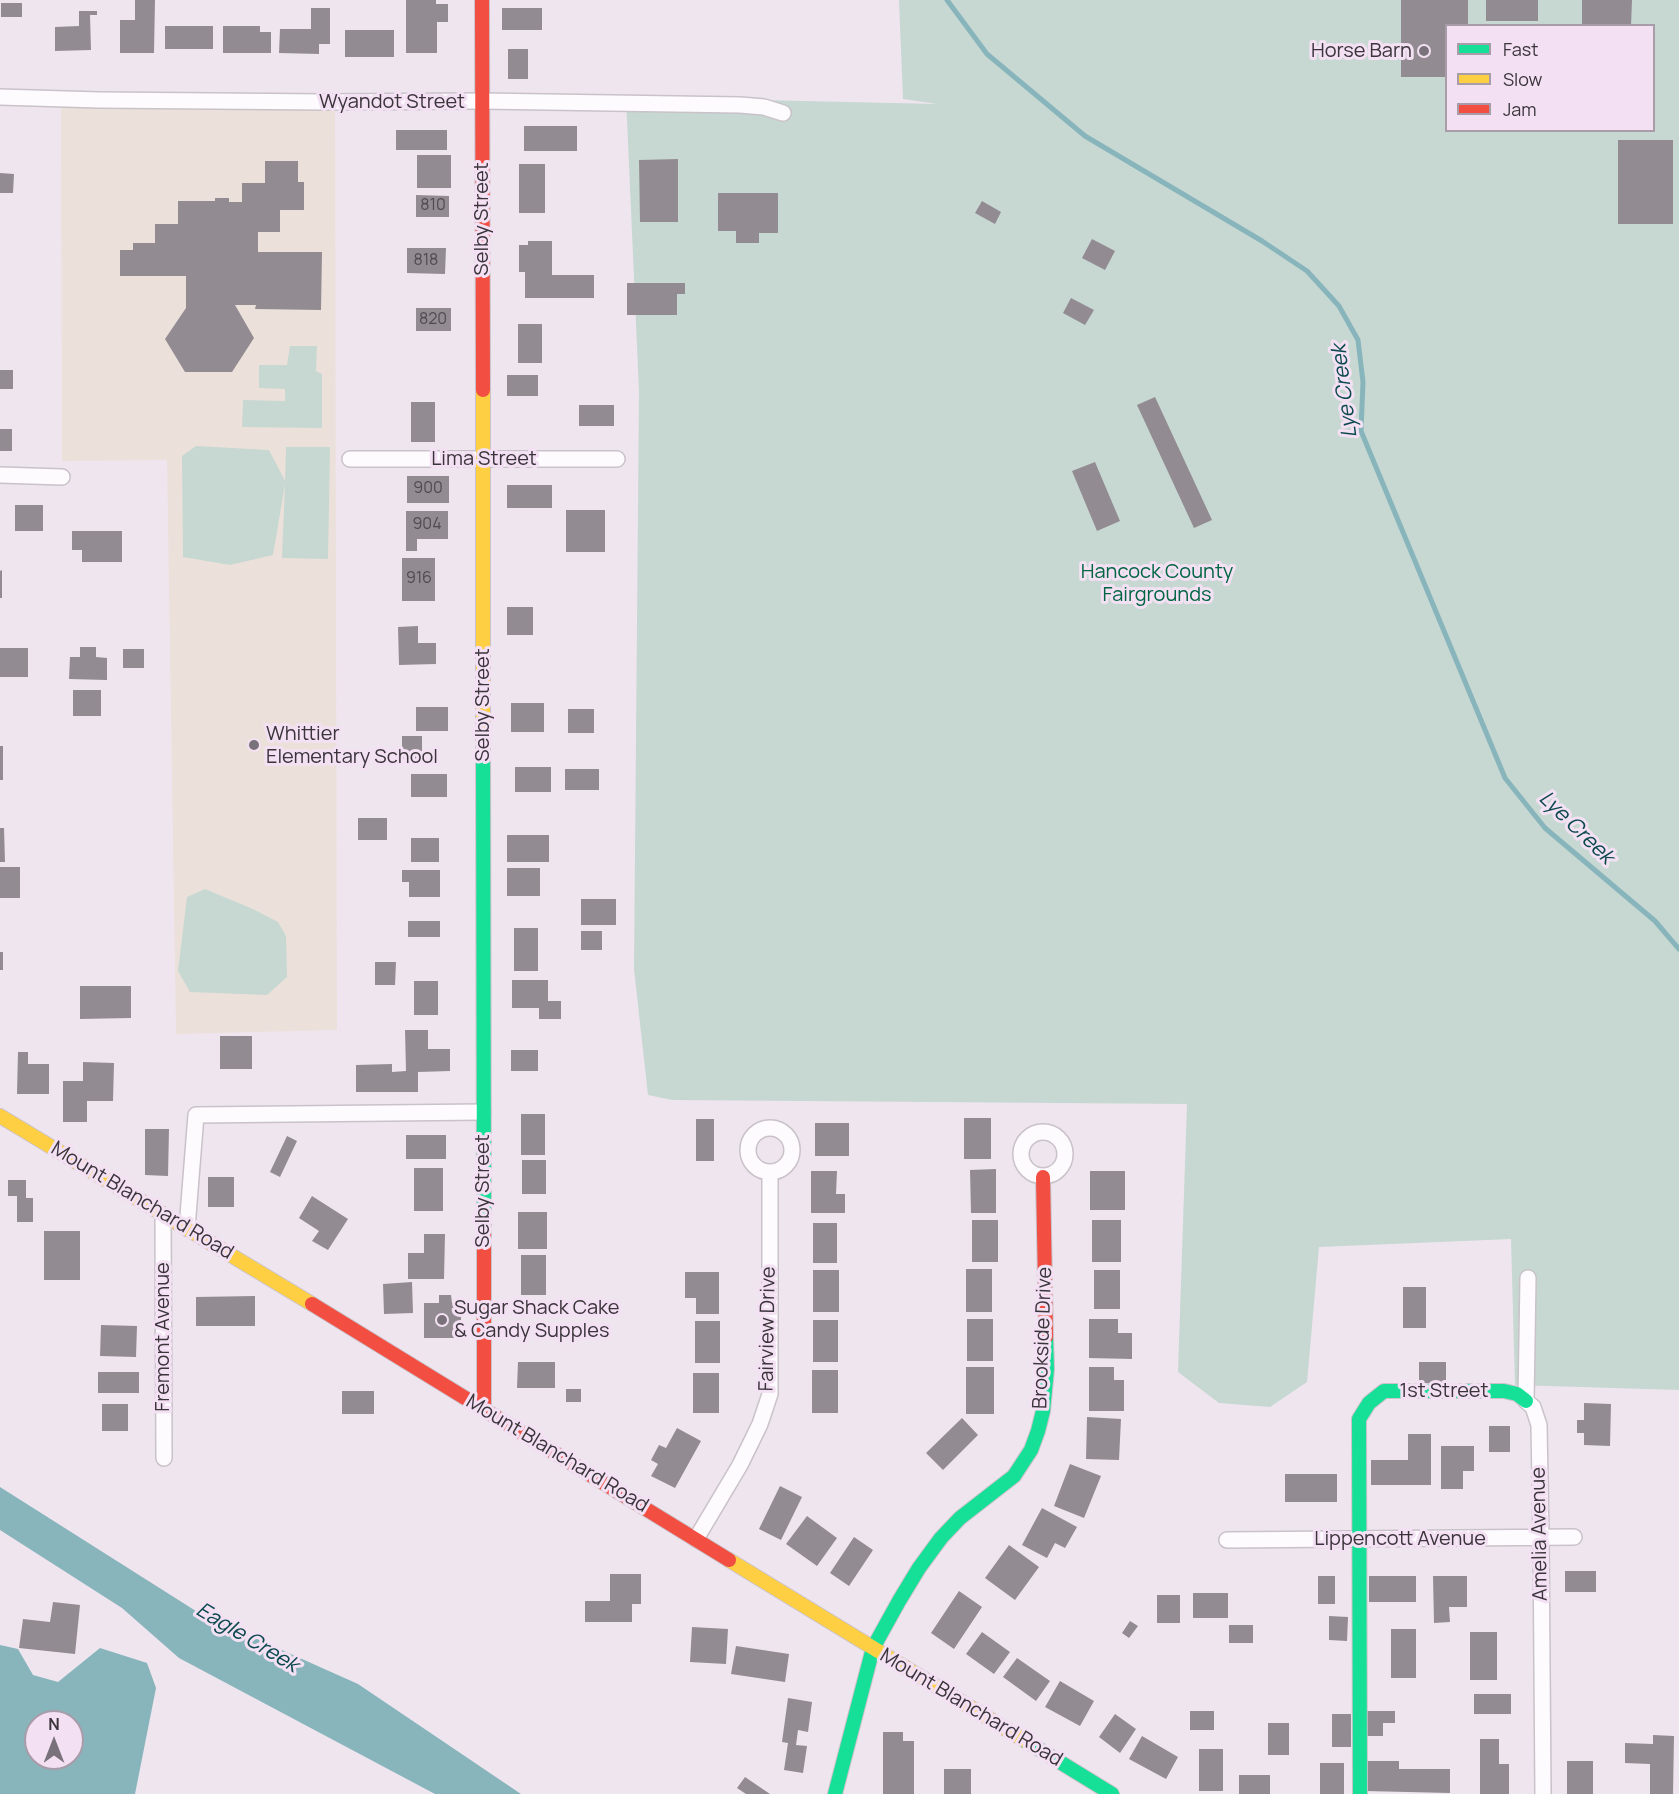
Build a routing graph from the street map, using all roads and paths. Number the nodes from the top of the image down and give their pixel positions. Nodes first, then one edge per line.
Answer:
1 (482, 0) edge
2 (0, 97) edge
3 (482, 101) junction
4 (783, 113) dead end
5 (350, 459) dead end
6 (482, 459) junction
7 (617, 459) dead end
8 (0, 476) edge
9 (62, 477) dead end
10 (483, 1112) junction
11 (0, 1116) edge
12 (770, 1173) dead end
13 (1043, 1176) dead end
14 (163, 1215) junction
15 (187, 1228) junction
16 (1528, 1278) dead end
17 (1527, 1401) junction
18 (484, 1410) junction
19 (164, 1458) dead end
20 (1541, 1537) junction
21 (1360, 1538) junction
22 (1574, 1538) dead end
23 (696, 1539) junction
24 (1227, 1540) dead end
25 (873, 1648) junction
26 (835, 1794) edge
27 (1112, 1794) edge
28 (1360, 1794) edge
29 (1543, 1794) edge

1 - 3 street, Selby Street
2 - 3 street, Wyandot Street
3 - 4 street, Wyandot Street
3 - 6 street, Selby Street
5 - 6 street, Lima Street
6 - 7 street, Lima Street
6 - 10 street, Selby Street
8 - 9 street
10 - 15 street
10 - 18 street, Selby Street
11 - 14 street, Mount Blanchard Road
12 - 23 street, Fairview Drive
13 - 25 street, Brookside Drive
14 - 15 street, Mount Blanchard Road
14 - 19 street, Fremont Avenue
15 - 18 street, Mount Blanchard Road
16 - 17 street, Amelia Avenue
17 - 20 street, Amelia Avenue
17 - 21 street, 1st Street
18 - 23 street, Mount Blanchard Road
20 - 21 street, Lippencott Avenue
20 - 22 street, Lippencott Avenue
20 - 29 street, Amelia Avenue
21 - 24 street, Lippencott Avenue
21 - 28 street
23 - 25 street, Mount Blanchard Road
25 - 26 street, Brookside Drive
25 - 27 street, Mount Blanchard Road

